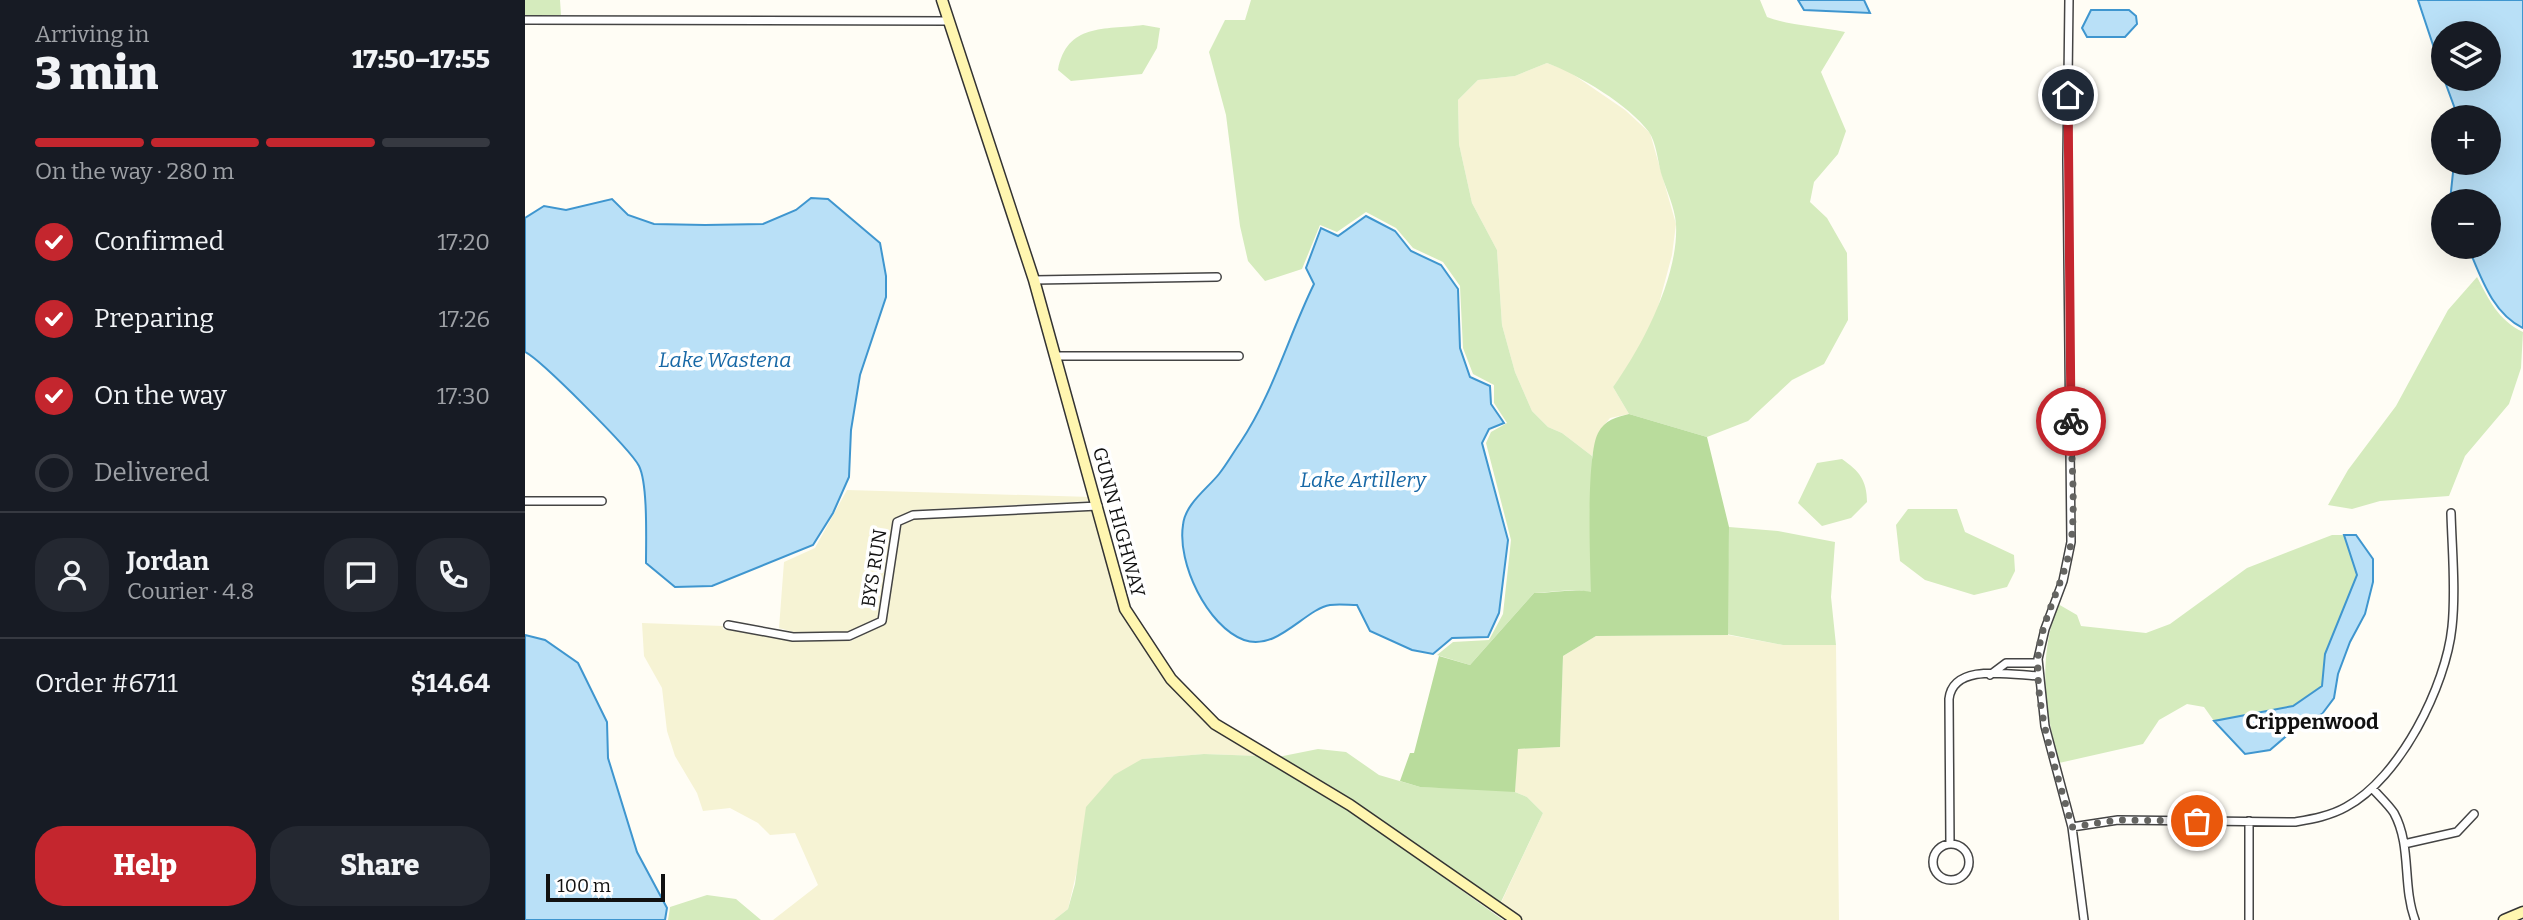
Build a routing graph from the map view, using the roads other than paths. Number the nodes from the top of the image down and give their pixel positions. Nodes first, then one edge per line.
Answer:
1 (942, 0) edge
2 (2069, 0) edge
3 (525, 20) edge
4 (949, 21) junction
5 (1217, 277) dead end
6 (1034, 280) junction
7 (1055, 356) junction
8 (1239, 356) dead end
9 (525, 501) edge
10 (602, 501) dead end
11 (1099, 506) junction
12 (2451, 513) dead end
13 (728, 625) dead end
14 (2038, 663) junction
15 (1989, 675) junction
16 (2039, 676) junction
17 (2372, 788) junction
18 (2475, 814) dead end
19 (2249, 821) junction
20 (2072, 827) junction
21 (1950, 844) junction
22 (2404, 844) junction
23 (2523, 912) edge
24 (1516, 920) edge
25 (2084, 920) edge
26 (2249, 920) edge
27 (2415, 920) edge
28 (2504, 920) edge

1 - 4 main road, GUNN HIGHWAY
2 - 14 street
3 - 4 street
4 - 6 main road, GUNN HIGHWAY
5 - 6 street
6 - 7 main road, GUNN HIGHWAY
7 - 8 street
7 - 11 main road, GUNN HIGHWAY
9 - 10 street
11 - 13 street, BYS RUN
11 - 24 main road, GUNN HIGHWAY
12 - 17 street
14 - 15 street
14 - 16 street
15 - 16 street
15 - 21 street
16 - 20 street
17 - 19 street
17 - 22 street
18 - 22 street
19 - 20 street
19 - 26 street
20 - 25 street
21 - 21 street
22 - 27 street
23 - 28 main road

